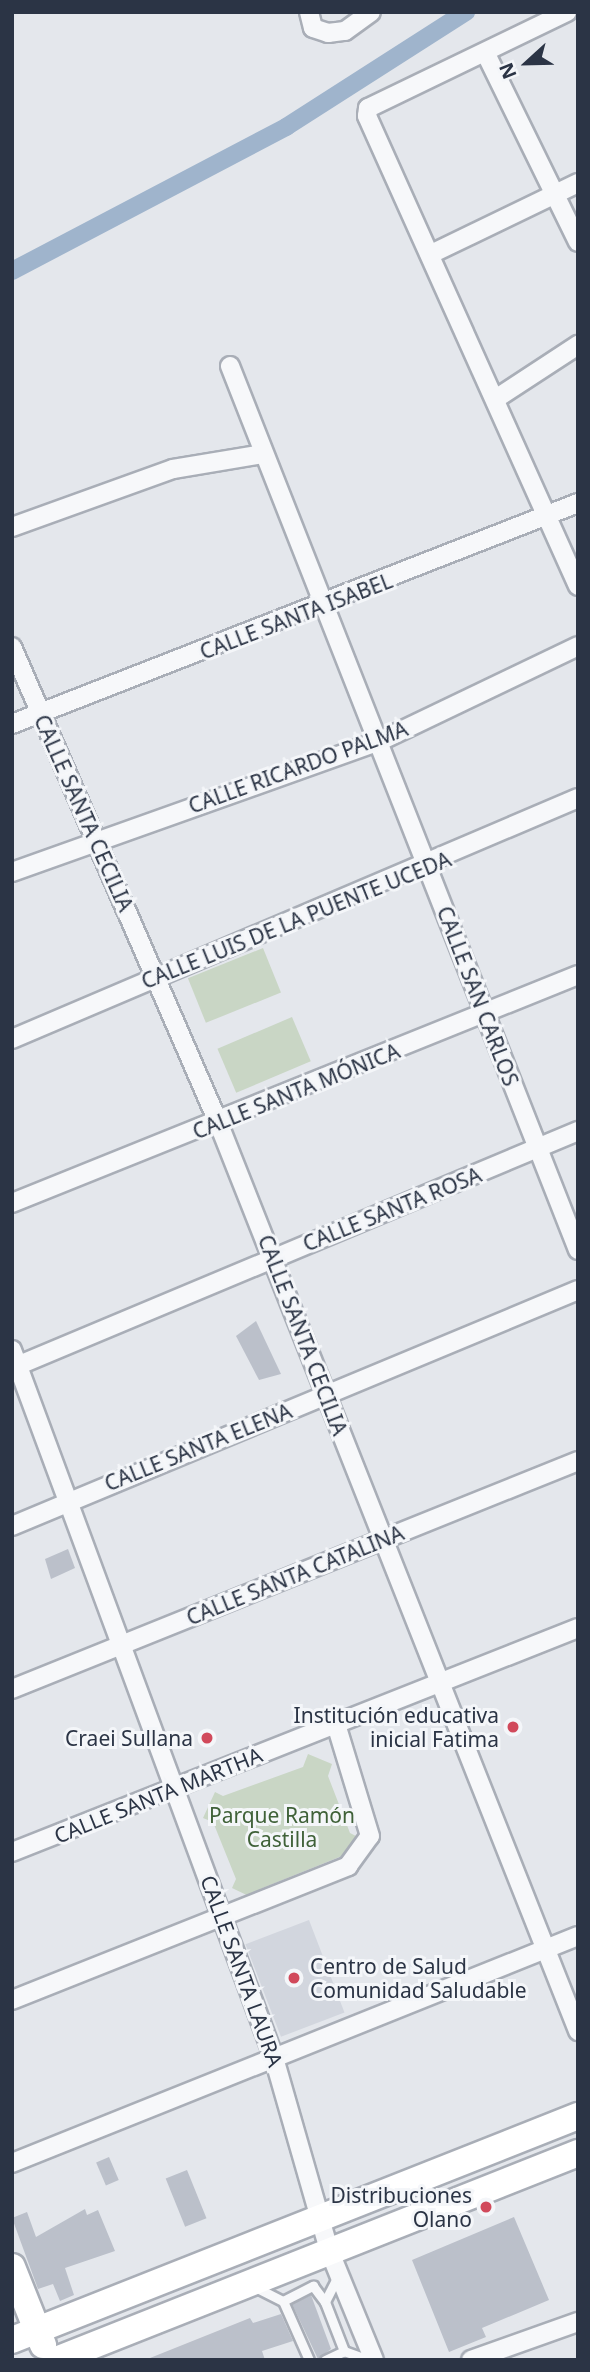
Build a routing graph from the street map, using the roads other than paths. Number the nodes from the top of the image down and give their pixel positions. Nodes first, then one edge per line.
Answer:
1 (309, 12) edge
2 (371, 12) edge
3 (567, 12) edge
4 (575, 12) edge
5 (578, 18) edge
6 (486, 54) junction
7 (578, 183) edge
8 (555, 192) junction
9 (578, 242) edge
10 (431, 254) junction
11 (578, 345) edge
12 (230, 366) dead end
13 (497, 398) junction
14 (264, 454) junction
15 (578, 503) edge
16 (547, 517) junction
17 (12, 527) edge
18 (578, 586) edge
19 (325, 606) junction
20 (578, 646) edge
21 (12, 647) edge
22 (39, 714) junction
23 (12, 724) edge
24 (378, 742) junction
25 (578, 798) edge
26 (94, 840) junction
27 (428, 867) junction
28 (12, 872) edge
29 (578, 975) edge
30 (157, 976) junction
31 (486, 1016) junction
32 (12, 1039) edge
33 (218, 1122) junction
34 (578, 1131) edge
35 (538, 1150) junction
36 (12, 1203) edge
37 (578, 1251) edge
38 (273, 1257) junction
39 (578, 1290) edge
40 (14, 1361) edge
41 (326, 1394) junction
42 (578, 1461) edge
43 (68, 1500) junction
44 (12, 1526) edge
45 (383, 1539) junction
46 (578, 1628) edge
47 (121, 1645) junction
48 (438, 1684) junction
49 (12, 1689) edge
50 (336, 1724) junction
51 (175, 1788) junction
52 (12, 1852) edge
53 (223, 1919) junction
54 (578, 1936) edge
55 (545, 1948) junction
56 (12, 2000) edge
57 (578, 2031) edge
58 (274, 2058) junction
59 (578, 2116) edge
60 (578, 2153) edge
61 (12, 2162) edge
62 (321, 2218) junction
63 (334, 2262) junction
64 (12, 2267) edge
65 (248, 2283) junction
66 (283, 2301) junction
67 (325, 2302) junction
68 (578, 2322) edge
69 (37, 2330) junction
70 (12, 2340) edge
71 (344, 2351) junction
72 (48, 2360) edge
73 (56, 2360) edge
74 (309, 2360) edge
75 (325, 2360) edge
76 (369, 2360) edge
77 (374, 2360) edge
78 (471, 2360) edge

1 - 2 street
3 - 6 street
4 - 5 street
6 - 8 street
6 - 10 street
7 - 8 street
8 - 9 street
8 - 10 street
10 - 13 street
11 - 13 street
12 - 14 street, CALLE SAN CARLOS
13 - 16 street
14 - 17 street
14 - 19 street, CALLE SAN CARLOS
15 - 16 street, CALLE SANTA ISABEL
16 - 18 street
16 - 19 street, CALLE SANTA ISABEL
19 - 22 street, CALLE SANTA ISABEL
19 - 24 street, CALLE SAN CARLOS
20 - 24 street, CALLE RICARDO PALMA
21 - 22 street, CALLE SANTA CECILIA
22 - 23 street, CALLE SANTA ISABEL
22 - 26 street, CALLE SANTA CECILIA
24 - 26 street, CALLE RICARDO PALMA
24 - 27 street, CALLE SAN CARLOS
25 - 27 street, CALLE LUIS DE LA PUENTE UCEDA
26 - 28 street, CALLE RICARDO PALMA
26 - 30 street, CALLE SANTA CECILIA
27 - 30 street, CALLE LUIS DE LA PUENTE UCEDA
27 - 31 street, CALLE SAN CARLOS
29 - 31 street, CALLE SANTA MÓNICA
30 - 32 street, CALLE LUIS DE LA PUENTE UCEDA
30 - 33 street, CALLE SANTA CECILIA
31 - 33 street, CALLE SANTA MÓNICA
31 - 35 street, CALLE SAN CARLOS
33 - 36 street, CALLE SANTA MÓNICA
33 - 38 street, CALLE SANTA CECILIA
34 - 35 street, CALLE SANTA ROSA
35 - 37 street, CALLE SAN CARLOS
35 - 38 street, CALLE SANTA ROSA
38 - 40 street, CALLE SANTA ROSA
38 - 41 street, CALLE SANTA CECILIA
39 - 41 street, CALLE SANTA ELENA
40 - 43 street, CALLE SANTA LAURA
41 - 43 street, CALLE SANTA ELENA
41 - 45 street, CALLE SANTA CECILIA
42 - 45 street, CALLE SANTA CATALINA
43 - 44 street, CALLE SANTA ELENA
43 - 47 street, CALLE SANTA LAURA
45 - 47 street, CALLE SANTA CATALINA
45 - 48 street, CALLE SANTA CECILIA
46 - 48 street, CALLE SANTA MARTHA
47 - 49 street, CALLE SANTA CATALINA
47 - 51 street, CALLE SANTA LAURA
48 - 50 street, CALLE SANTA MARTHA
48 - 55 street, CALLE SANTA CECILIA
50 - 51 street, CALLE SANTA MARTHA
50 - 53 street
51 - 52 street, CALLE SANTA MARTHA
51 - 53 street, CALLE SANTA LAURA
53 - 56 street
53 - 58 street, CALLE SANTA LAURA
54 - 55 street
55 - 57 street, CALLE SANTA CECILIA
55 - 58 street
58 - 61 street
58 - 62 street, CALLE SANTA LAURA
59 - 62 main road
60 - 63 main road
62 - 63 street, CALLE SANTA LAURA
62 - 69 main road
63 - 65 main road
63 - 67 lane
63 - 77 street, CALLE SANTA LAURA
64 - 69 main road
65 - 66 lane
65 - 73 main road
66 - 67 lane
66 - 74 lane
67 - 71 lane
68 - 78 street
69 - 70 main road
69 - 72 main road
71 - 75 lane
71 - 76 lane

